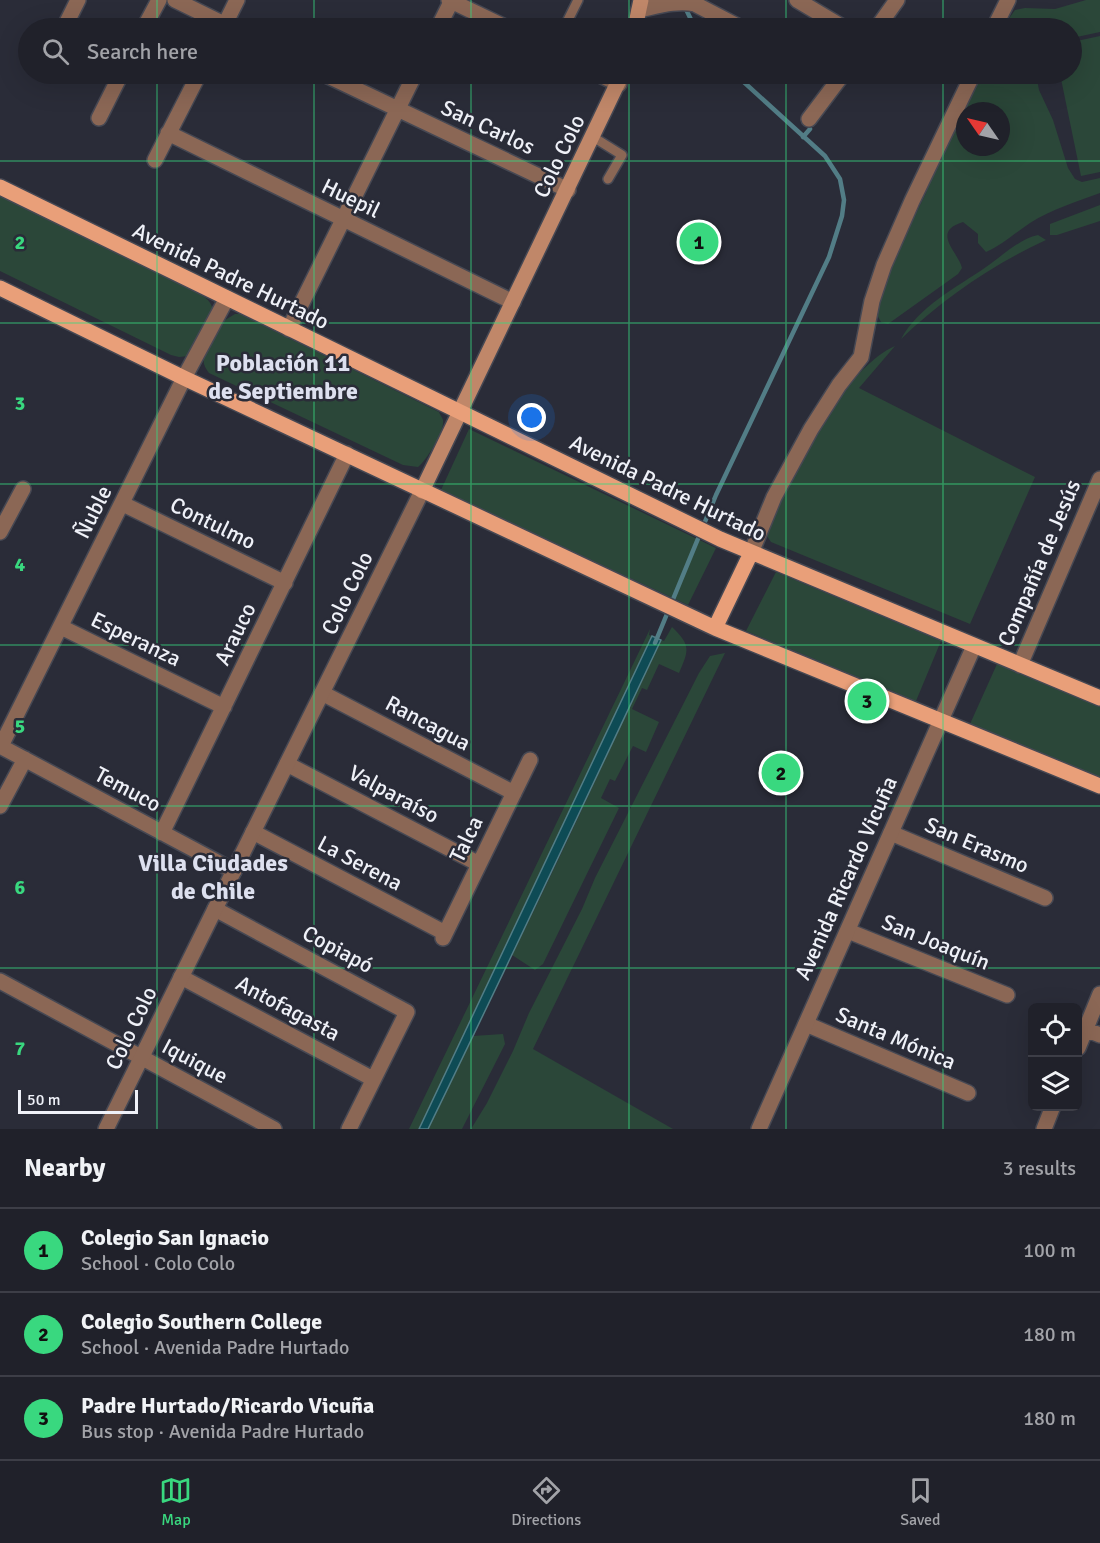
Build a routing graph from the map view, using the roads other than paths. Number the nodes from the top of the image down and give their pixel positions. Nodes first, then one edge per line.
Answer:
1 (78, 0) edge
2 (159, 0) edge
3 (175, 0) edge
4 (237, 0) edge
5 (451, 0) edge
6 (578, 0) edge
7 (797, 0) edge
8 (897, 0) edge
9 (1008, 0) edge
10 (640, 5) edge
11 (69, 18) edge
12 (149, 18) edge
13 (209, 18) edge
14 (230, 18) edge
15 (443, 18) edge
16 (487, 18) edge
17 (569, 18) edge
18 (722, 18) edge
19 (827, 18) edge
20 (886, 18) edge
21 (999, 18) edge
22 (116, 84) edge
23 (195, 84) edge
24 (345, 84) edge
25 (410, 84) edge
26 (619, 84) edge
27 (835, 84) edge
28 (968, 84) edge
29 (397, 109) junction
30 (99, 118) dead end
31 (809, 119) dead end
32 (168, 133) junction
33 (593, 137) junction
34 (155, 160) dead end
35 (608, 179) dead end
36 (0, 187) edge
37 (568, 190) junction
38 (342, 219) junction
39 (0, 288) edge
40 (227, 298) junction
41 (513, 302) junction
42 (289, 330) junction
43 (184, 378) junction
44 (460, 411) junction
45 (347, 454) junction
46 (1100, 478) edge
47 (23, 489) dead end
48 (423, 491) junction
49 (123, 504) junction
50 (1085, 515) junction
51 (1100, 522) edge
52 (0, 532) edge
53 (751, 553) junction
54 (285, 583) junction
55 (61, 627) junction
56 (715, 628) junction
57 (974, 646) junction
58 (1020, 665) junction
59 (322, 693) junction
60 (1100, 698) edge
61 (224, 706) junction
62 (942, 720) junction
63 (1, 746) edge
64 (25, 759) junction
65 (530, 760) dead end
66 (287, 764) junction
67 (1100, 786) edge
68 (514, 793) junction
69 (0, 806) edge
70 (253, 832) junction
71 (162, 833) junction
72 (891, 833) junction
73 (479, 864) junction
74 (234, 871) junction
75 (1045, 898) dead end
76 (215, 909) junction
77 (848, 931) junction
78 (444, 936) joint
79 (182, 977) junction
80 (0, 981) edge
81 (1100, 994) edge
82 (1007, 995) dead end
83 (806, 1024) junction
84 (1093, 1032) edge
85 (1082, 1043) edge
86 (141, 1058) junction
87 (374, 1079) junction
88 (968, 1093) dead end
89 (1052, 1111) edge
90 (763, 1128) edge
91 (106, 1129) edge
92 (274, 1129) edge
93 (349, 1129) edge
94 (1045, 1129) edge

1 - 11 street
2 - 12 street
3 - 13 street
4 - 14 street
5 - 15 street
5 - 16 street
6 - 17 lane
7 - 19 street
8 - 20 street
9 - 21 street
10 - 18 street
22 - 30 street
23 - 32 street
24 - 29 street, San Carlos
25 - 29 street
26 - 33 main road, Colo Colo
27 - 31 street
28 - 53 street
29 - 37 street, San Carlos
29 - 38 street
32 - 34 street
32 - 38 street, Huepil
33 - 35 lane
33 - 37 main road, Colo Colo
36 - 40 main road, Avenida Padre Hurtado
37 - 41 main road, Colo Colo
38 - 41 street, Huepil
38 - 42 street
39 - 43 main road
40 - 42 main road, Avenida Padre Hurtado
40 - 43 street, Ñuble
41 - 44 main road, Colo Colo
42 - 44 main road, Avenida Padre Hurtado
43 - 45 main road
43 - 49 street, Ñuble
44 - 48 main road, Colo Colo
44 - 53 main road, Avenida Padre Hurtado
45 - 48 main road
45 - 54 street, Arauco
46 - 50 street, Compañía de Jesús
47 - 52 street
48 - 56 main road
48 - 59 street, Colo Colo
49 - 54 street, Contulmo
49 - 55 street, Ñuble
50 - 51 street
50 - 58 street, Compañía de Jesús
53 - 56 main road
53 - 57 main road, Avenida Padre Hurtado
54 - 61 street, Arauco
55 - 61 street, Esperanza
55 - 63 street, Ñuble
56 - 62 main road
57 - 58 main road, Avenida Padre Hurtado
57 - 62 street, Avenida Ricardo Vicuña
58 - 60 main road, Avenida Padre Hurtado
59 - 66 street, Colo Colo
59 - 68 street, Rancagua
61 - 71 street, Arauco
62 - 67 main road
62 - 72 street, Avenida Ricardo Vicuña
63 - 64 street, Temuco
64 - 69 street
64 - 71 street, Temuco
65 - 68 street, Talca
66 - 70 street, Colo Colo
66 - 73 street, Valparaíso
68 - 73 street, Talca
70 - 74 street, Colo Colo
70 - 78 street, La Serena
71 - 74 street, Temuco
72 - 75 street, San Erasmo
72 - 77 street, Avenida Ricardo Vicuña
73 - 78 street, Talca
74 - 76 street, Colo Colo
76 - 79 street, Colo Colo
76 - 87 street, Copiapó
77 - 82 street, San Joaquín
77 - 83 street, Avenida Ricardo Vicuña
79 - 86 street, Colo Colo
79 - 87 street, Antofagasta
80 - 86 street, Iquique
81 - 84 street
83 - 88 street, Santa Mónica
83 - 90 street, Avenida Ricardo Vicuña
84 - 85 street
86 - 91 street, Colo Colo
86 - 92 street, Iquique
87 - 93 street
89 - 94 street

